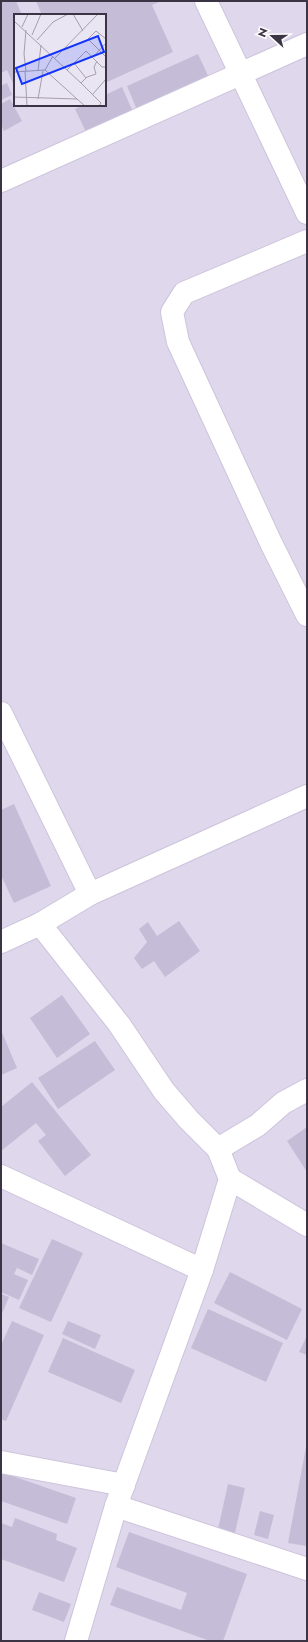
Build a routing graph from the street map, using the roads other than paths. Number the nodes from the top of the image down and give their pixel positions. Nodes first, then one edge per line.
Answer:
1 (206, 1) edge
2 (307, 44) edge
3 (240, 74) junction
4 (1, 181) edge
5 (307, 213) edge
6 (307, 241) edge
7 (307, 615) edge
8 (1, 713) edge
9 (307, 796) edge
10 (90, 894) junction
11 (40, 924) junction
12 (1, 942) edge
13 (307, 1090) edge
14 (218, 1149) junction
15 (1, 1176) edge
16 (230, 1179) junction
17 (307, 1225) edge
18 (202, 1270) junction
19 (1, 1462) edge
20 (124, 1485) junction
21 (116, 1506) junction
22 (307, 1569) edge
23 (76, 1641) edge

1 - 3 street
2 - 3 street
3 - 4 street
3 - 5 street
6 - 7 street
8 - 10 street
9 - 10 street
10 - 11 street
11 - 12 street
11 - 14 street
13 - 14 street
14 - 16 street
15 - 18 street
16 - 17 street
16 - 18 street
18 - 20 street
19 - 20 street
20 - 21 street
21 - 22 street
21 - 23 street

